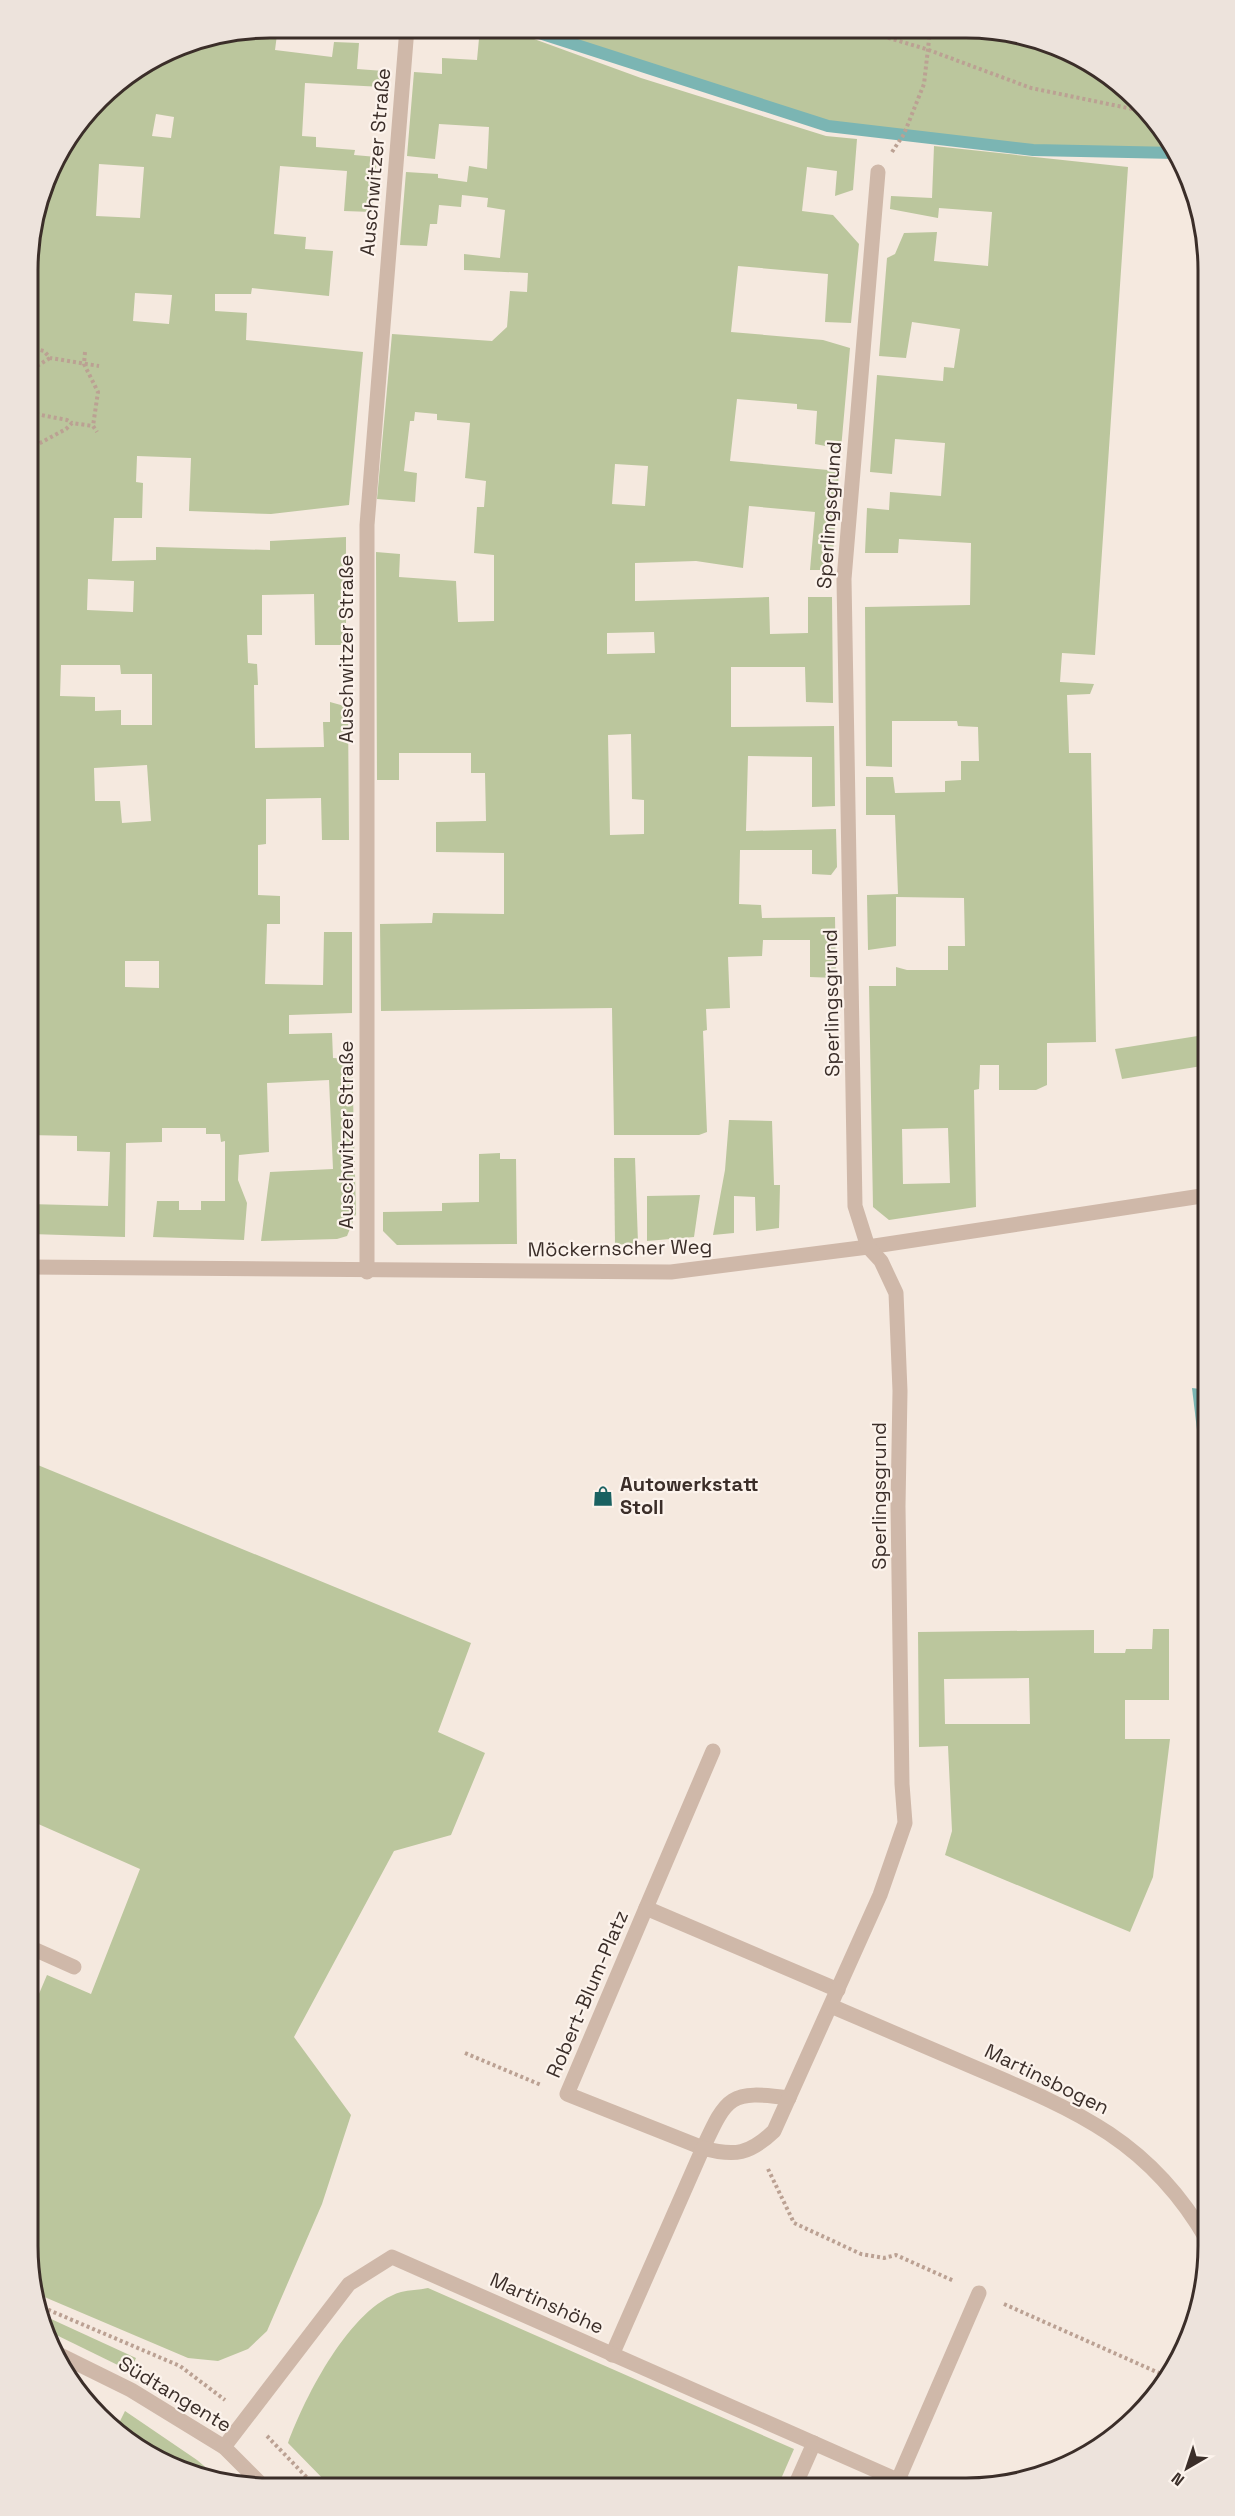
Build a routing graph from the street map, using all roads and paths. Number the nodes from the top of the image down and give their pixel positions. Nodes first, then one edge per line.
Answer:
1 (406, 37) edge
2 (886, 37) edge
3 (929, 37) edge
4 (927, 49) junction
5 (1133, 109) edge
6 (878, 172) joint
7 (38, 349) edge
8 (85, 352) dead end
9 (50, 358) junction
10 (84, 364) junction
11 (38, 365) edge
12 (99, 366) dead end
13 (38, 414) edge
14 (72, 423) junction
15 (93, 426) junction
16 (97, 432) dead end
17 (38, 443) edge
18 (1198, 1197) edge
19 (868, 1247) junction
20 (38, 1268) edge
21 (367, 1272) junction
22 (713, 1750) dead end
23 (646, 1908) junction
24 (38, 1951) edge
25 (74, 1967) dead end
26 (838, 1990) junction
27 (831, 2006) junction
28 (465, 2053) dead end
29 (567, 2094) junction
30 (789, 2098) junction
31 (757, 2147) junction
32 (703, 2148) junction
33 (1198, 2224) edge
34 (979, 2293) junction
35 (46, 2309) edge
36 (612, 2355) junction
37 (67, 2358) edge
38 (1159, 2373) edge
39 (248, 2416) junction
40 (814, 2443) junction
41 (224, 2447) junction
42 (255, 2478) edge
43 (307, 2478) edge
44 (798, 2478) edge
45 (893, 2478) edge
46 (899, 2478) edge

1 - 21 street, Auschwitzer Straße
2 - 4 path
3 - 4 path
4 - 5 path
4 - 6 path
6 - 19 street, Sperlingsgrund
7 - 9 path
8 - 10 path
9 - 10 path
9 - 11 path
10 - 12 path
10 - 15 path
13 - 14 path
14 - 15 path
14 - 17 path
15 - 16 path
18 - 19 street, Möckernscher Weg
19 - 21 street, Möckernscher Weg
19 - 26 street, Sperlingsgrund
20 - 21 street, Möckernscher Weg
22 - 23 street, Robert-Blum-Platz
23 - 26 street, Robert-Blum-Platz
23 - 29 street, Robert-Blum-Platz
24 - 25 street
26 - 27 street
27 - 30 street
27 - 33 street, Martinsbogen
28 - 29 path
29 - 32 street, Robert-Blum-Platz
30 - 31 street
30 - 32 street
31 - 32 street, Robert-Blum-Platz
31 - 34 path
32 - 36 street
34 - 38 path
34 - 46 street
35 - 39 path
36 - 39 street, Martinshöhe
36 - 40 street, Martinshöhe
37 - 41 street, Südtangente
39 - 41 street, Martinshöhe
39 - 43 path
40 - 44 street
40 - 45 street, Martinshöhe
41 - 42 street, Südtangente

